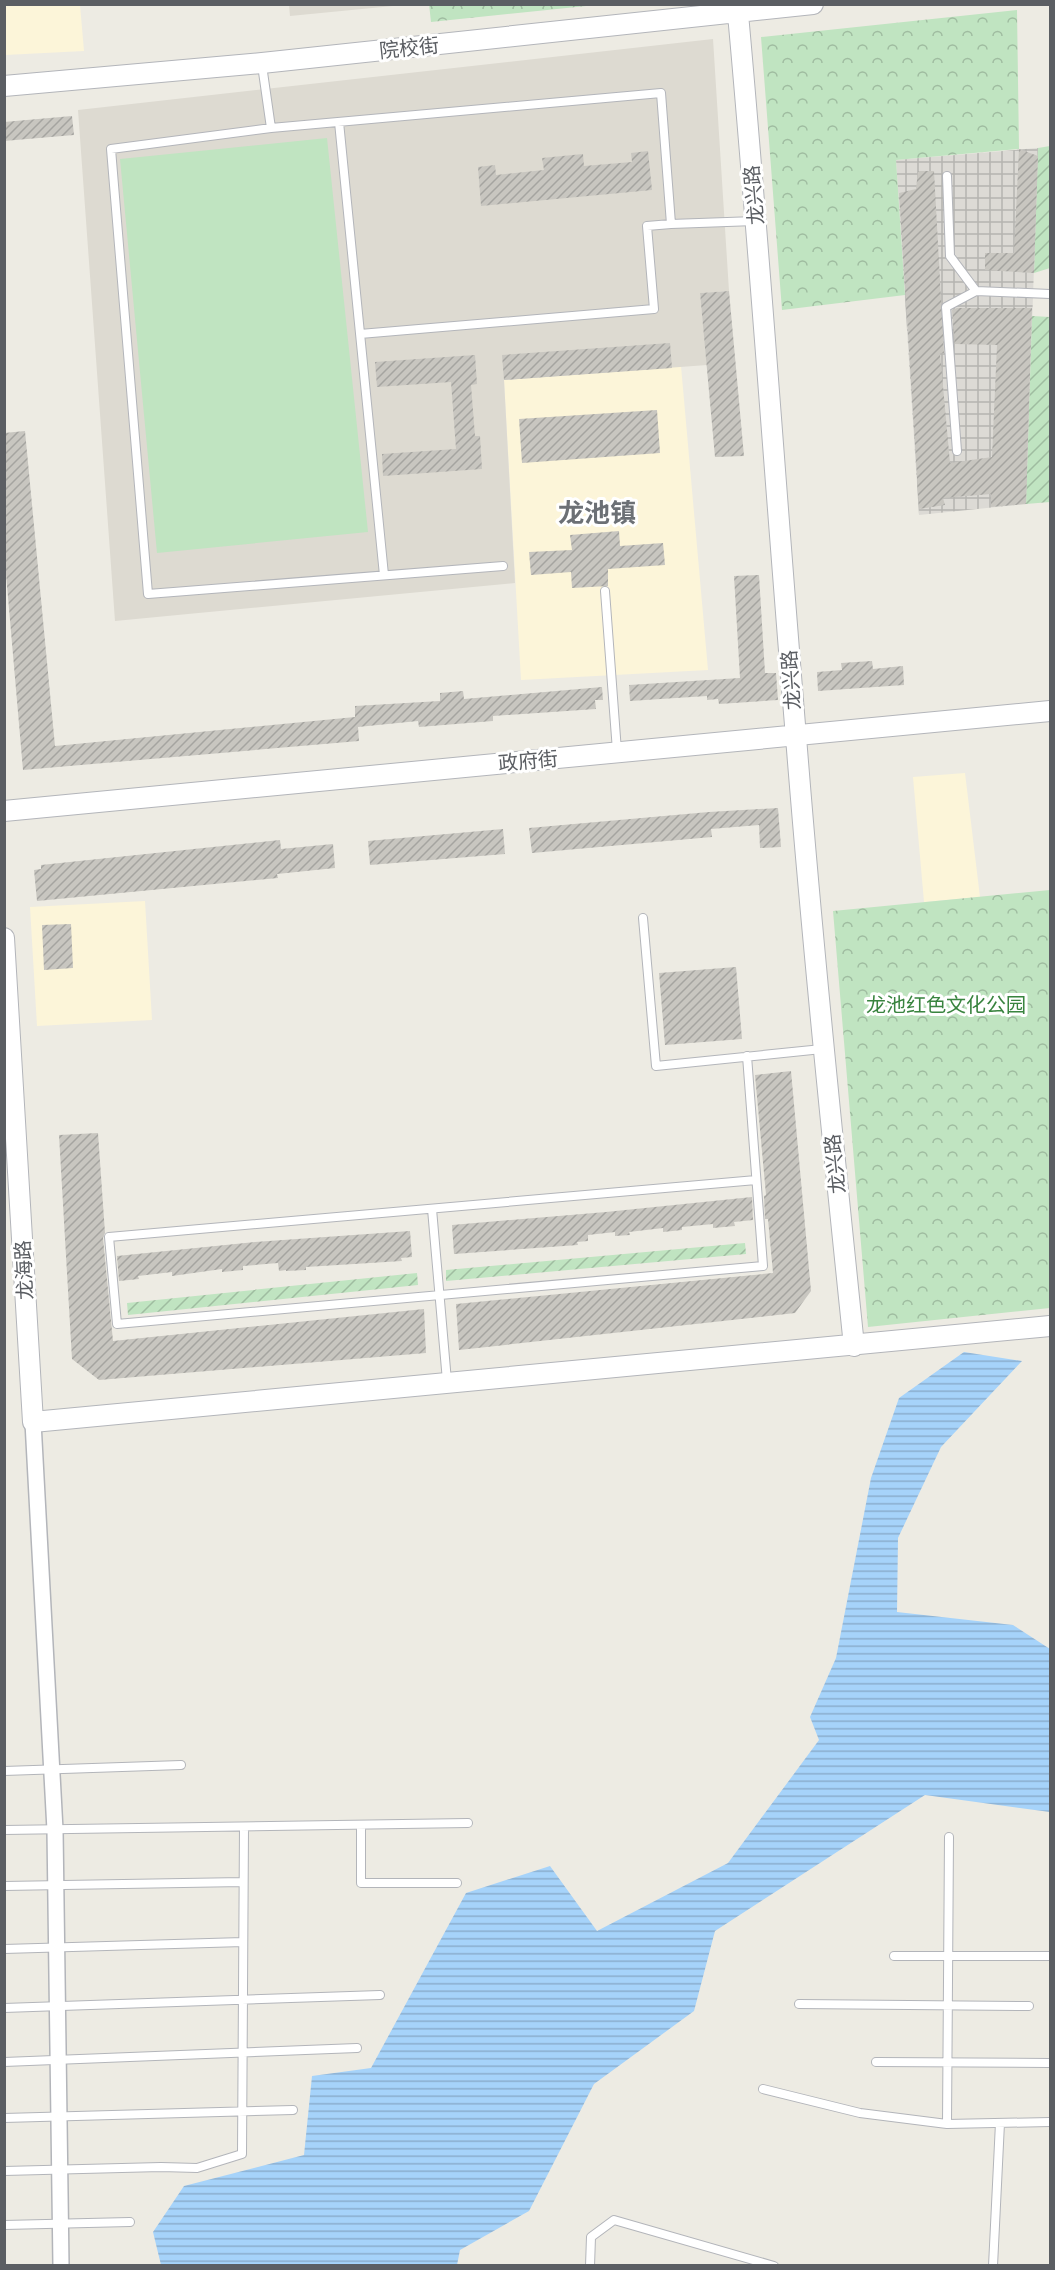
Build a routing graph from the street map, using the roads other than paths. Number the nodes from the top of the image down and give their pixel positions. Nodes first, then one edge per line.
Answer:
1 (813, 4) edge
2 (738, 14) junction
3 (262, 63) junction
4 (4, 86) edge
5 (339, 122) junction
6 (271, 128) junction
7 (947, 176) dead end
8 (757, 220) junction
9 (671, 224) junction
10 (976, 291) junction
11 (1050, 294) edge
12 (360, 334) junction
13 (957, 451) dead end
14 (503, 566) dead end
15 (384, 575) junction
16 (605, 591) dead end
17 (1050, 711) edge
18 (795, 736) junction
19 (617, 753) junction
20 (4, 811) edge
21 (643, 918) dead end
22 (4, 938) edge
23 (824, 1049) junction
24 (747, 1056) junction
25 (756, 1180) junction
26 (432, 1209) junction
27 (439, 1295) junction
28 (1050, 1326) edge
29 (854, 1346) junction
30 (447, 1384) junction
31 (33, 1422) junction
32 (181, 1765) dead end
33 (51, 1769) junction
34 (4, 1771) edge
35 (468, 1823) dead end
36 (361, 1825) junction
37 (244, 1827) junction
38 (4, 1830) edge
39 (55, 1830) junction
40 (949, 1837) dead end
41 (243, 1882) junction
42 (457, 1883) dead end
43 (55, 1885) junction
44 (4, 1886) edge
45 (243, 1942) junction
46 (56, 1947) junction
47 (4, 1949) edge
48 (894, 1956) dead end
49 (948, 1956) junction
50 (1050, 1956) edge
51 (380, 1995) dead end
52 (243, 2000) junction
53 (799, 2004) dead end
54 (948, 2005) junction
55 (57, 2006) junction
56 (1029, 2006) dead end
57 (4, 2008) edge
58 (357, 2048) dead end
59 (242, 2053) junction
60 (58, 2060) junction
61 (4, 2062) edge
62 (876, 2062) dead end
63 (947, 2062) junction
64 (1050, 2063) edge
65 (763, 2089) dead end
66 (293, 2110) dead end
67 (242, 2112) junction
68 (59, 2116) junction
69 (4, 2118) edge
70 (1050, 2122) edge
71 (1000, 2123) junction
72 (947, 2124) junction
73 (60, 2170) junction
74 (4, 2171) edge
75 (130, 2222) dead end
76 (61, 2223) junction
77 (4, 2225) edge
78 (61, 2265) edge
79 (590, 2265) edge
80 (774, 2265) edge
81 (993, 2265) edge

1 - 2 street, 院校街
2 - 3 street, 院校街
2 - 8 street, 龙兴路
3 - 4 street, 院校街
3 - 6 lane
5 - 6 lane
5 - 9 lane
5 - 12 lane
6 - 15 lane
7 - 10 lane
8 - 9 lane
8 - 18 street, 龙兴路
9 - 12 lane
10 - 11 lane
10 - 13 lane
12 - 15 lane
14 - 15 lane
16 - 19 lane
17 - 18 street, 政府街
18 - 19 street, 政府街
18 - 23 street, 龙兴路
19 - 20 street, 政府街
21 - 24 lane
22 - 31 street, 龙海路
23 - 24 lane
23 - 29 street, 龙兴路
24 - 25 lane
25 - 26 lane
25 - 27 lane
26 - 27 lane
26 - 27 lane
27 - 30 lane
28 - 29 street
29 - 30 street
30 - 31 street
31 - 33 street
32 - 33 lane
33 - 34 lane
33 - 39 street
35 - 36 lane
36 - 37 lane
36 - 42 lane
37 - 39 lane
37 - 41 lane
38 - 39 lane
39 - 43 street
40 - 49 lane
41 - 43 lane
41 - 45 lane
43 - 44 lane
43 - 46 street
45 - 46 lane
45 - 52 lane
46 - 47 lane
46 - 55 street
48 - 49 lane
49 - 50 lane
49 - 54 lane
51 - 52 lane
52 - 55 lane
52 - 59 lane
53 - 54 lane
54 - 56 lane
54 - 63 lane
55 - 57 lane
55 - 60 street
58 - 59 lane
59 - 60 lane
59 - 67 lane
60 - 61 lane
60 - 68 street
62 - 63 lane
63 - 64 lane
63 - 72 lane
65 - 72 lane
66 - 67 lane
67 - 68 lane
67 - 73 lane
68 - 69 lane
68 - 73 street
70 - 71 lane
71 - 72 lane
71 - 81 lane
73 - 74 lane
73 - 76 street
75 - 76 lane
76 - 77 lane
76 - 78 street
79 - 80 lane

